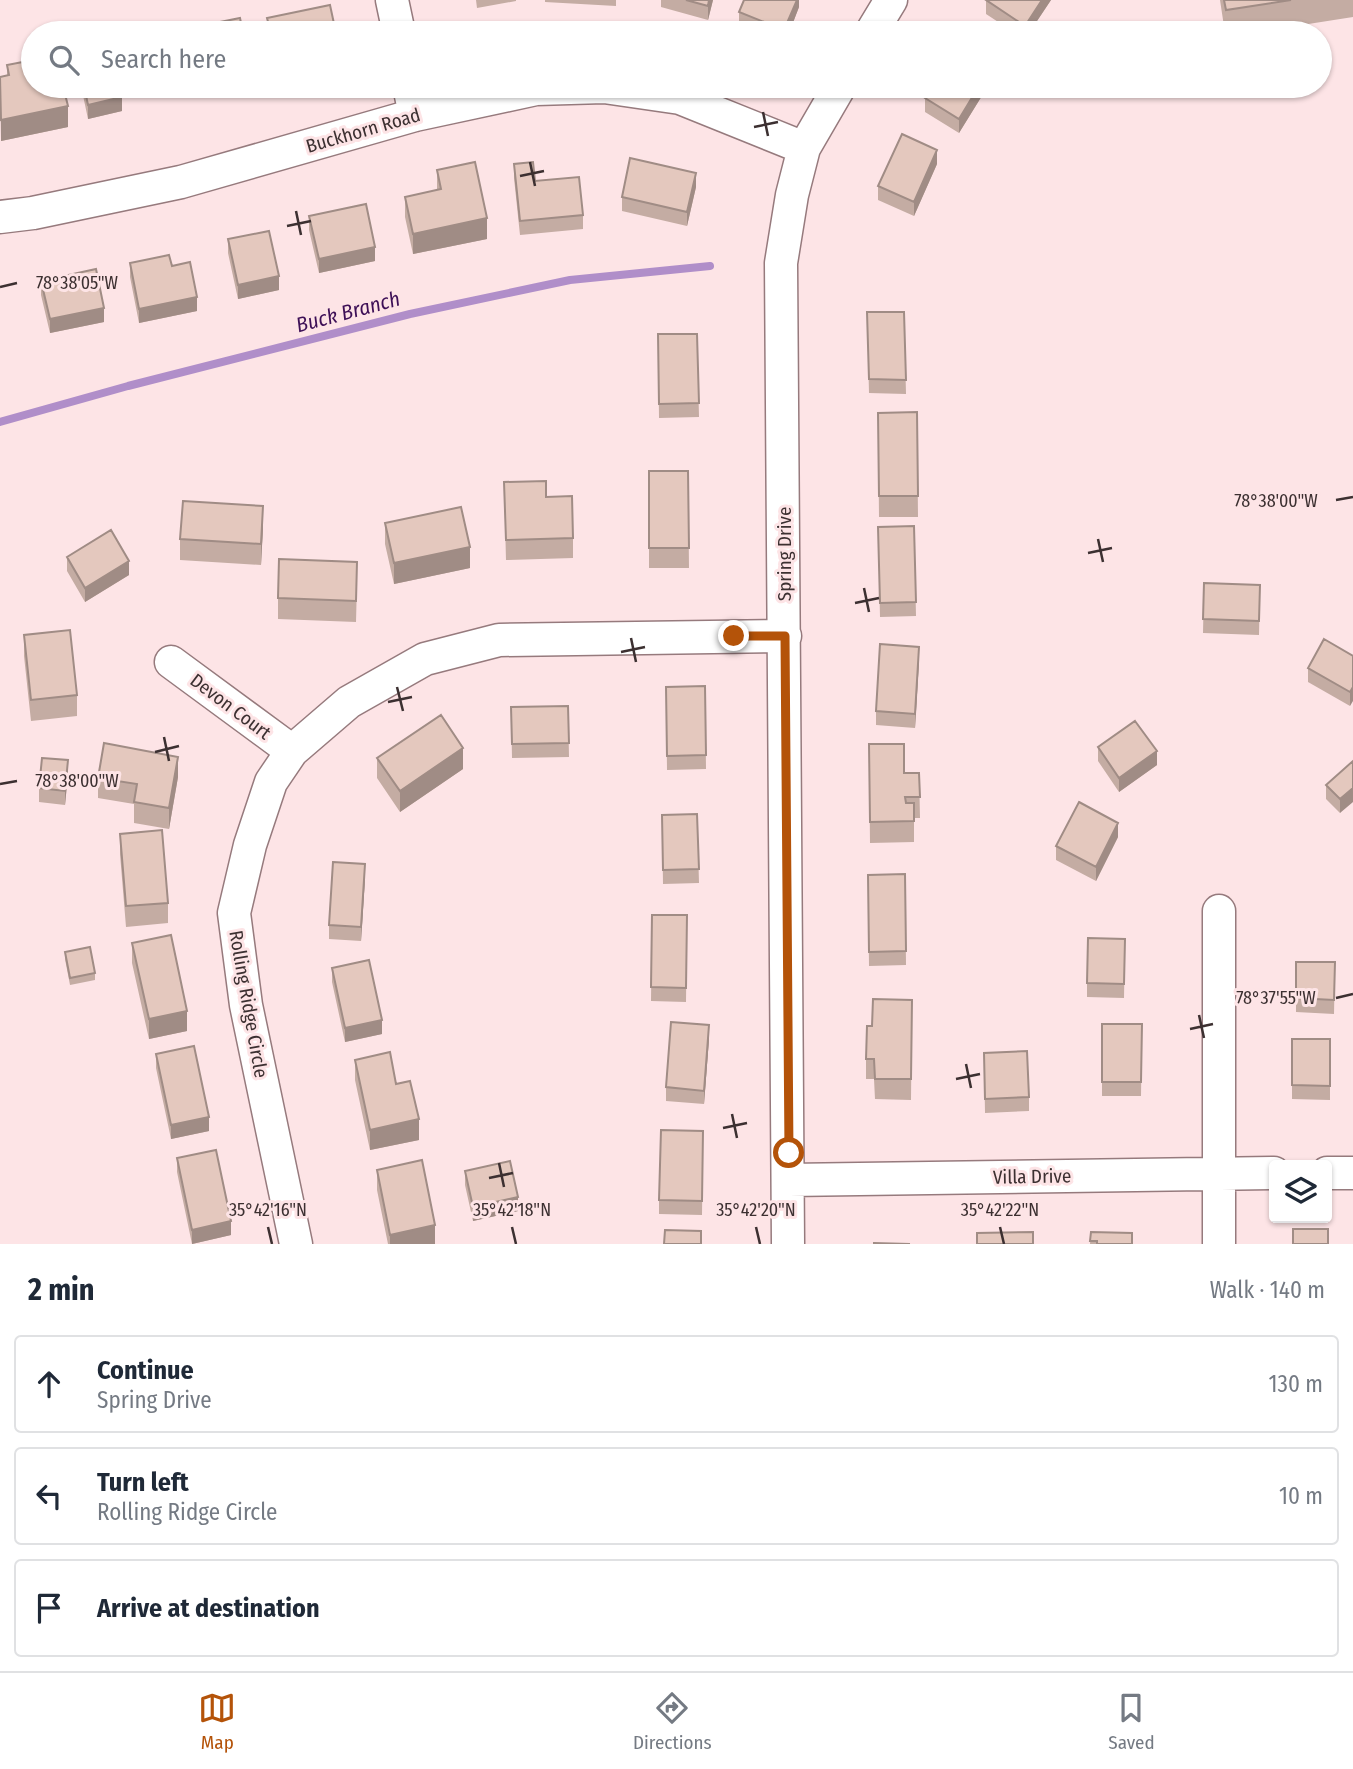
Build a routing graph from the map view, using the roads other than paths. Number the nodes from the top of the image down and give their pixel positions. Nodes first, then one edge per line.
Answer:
1 (392, 0) edge
2 (891, 0) edge
3 (396, 21) edge
4 (878, 21) edge
5 (435, 98) edge
6 (680, 98) edge
7 (833, 98) edge
8 (412, 100) edge
9 (804, 148) junction
10 (0, 217) edge
11 (785, 636) junction
12 (171, 662) dead end
13 (292, 751) junction
14 (1219, 911) dead end
15 (1221, 1173) junction
16 (1269, 1173) edge
17 (1332, 1173) edge
18 (1353, 1173) edge
19 (789, 1180) junction
20 (296, 1244) edge
21 (788, 1244) edge
22 (1219, 1244) edge

1 - 3 street
2 - 4 street
5 - 8 street, Buckhorn Road
6 - 9 street, Buckhorn Road
7 - 9 street, Spring Drive
8 - 10 street, Buckhorn Road
9 - 11 street, Spring Drive
11 - 13 street, Rolling Ridge Circle
11 - 19 street, Spring Drive
12 - 13 street, Devon Court
13 - 20 street, Rolling Ridge Circle
14 - 15 street
15 - 16 street, Villa Drive
15 - 19 street, Villa Drive
15 - 22 street
17 - 18 street
19 - 21 street, Spring Drive

